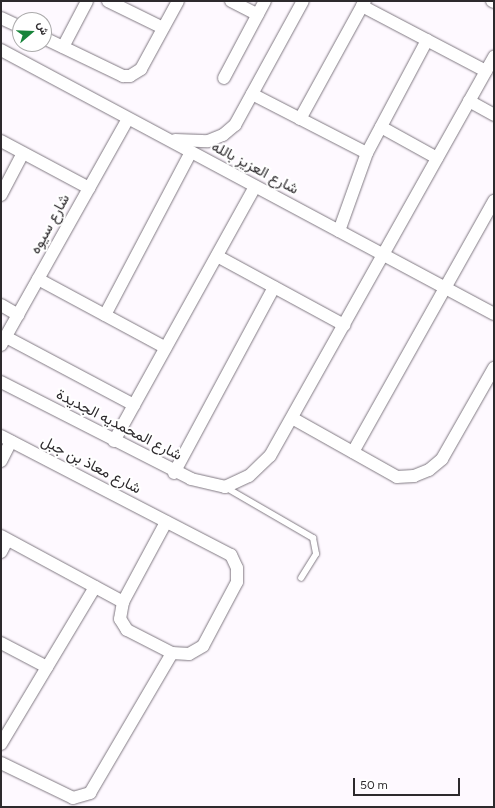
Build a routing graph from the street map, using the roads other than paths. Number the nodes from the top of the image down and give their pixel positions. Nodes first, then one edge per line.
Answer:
1 (87, 1) edge
2 (108, 1) edge
3 (178, 1) edge
4 (231, 1) edge
5 (265, 1) edge
6 (303, 1) edge
7 (364, 3) edge
8 (258, 15) junction
9 (1, 18) edge
10 (12, 23) edge
11 (163, 28) junction
12 (427, 40) junction
13 (52, 42) edge
14 (63, 47) junction
15 (1, 50) edge
16 (494, 56) edge
17 (486, 71) junction
18 (224, 78) dead end
19 (252, 94) junction
20 (469, 101) junction
21 (494, 115) edge
22 (128, 119) junction
23 (300, 119) junction
24 (381, 127) junction
25 (166, 139) junction
26 (1, 141) edge
27 (190, 152) junction
28 (23, 153) junction
29 (367, 153) junction
30 (437, 158) junction
31 (255, 187) junction
32 (89, 188) junction
33 (1, 194) edge
34 (494, 201) edge
35 (339, 231) junction
36 (383, 254) junction
37 (217, 256) junction
38 (38, 279) junction
39 (274, 287) junction
40 (445, 288) junction
41 (1, 305) edge
42 (494, 314) edge
43 (18, 315) junction
44 (105, 315) junction
45 (344, 325) junction
46 (3, 341) edge
47 (166, 348) junction
48 (494, 368) edge
49 (1, 382) edge
50 (134, 405) junction
51 (292, 418) junction
52 (6, 439) edge
53 (114, 441) junction
54 (353, 452) junction
55 (1, 461) edge
56 (174, 473) junction
57 (225, 487) junction
58 (166, 522) junction
59 (4, 538) edge
60 (1, 552) edge
61 (301, 578) dead end
62 (95, 587) junction
63 (123, 602) junction
64 (1, 643) edge
65 (172, 653) junction
66 (47, 667) junction
67 (1, 744) edge
68 (1, 763) edge

1 - 14 street
2 - 11 street
3 - 11 street
4 - 8 street
5 - 8 street
6 - 19 street
7 - 12 street
7 - 23 street
8 - 18 street
9 - 10 street
11 - 14 street
12 - 17 street
12 - 24 street
13 - 14 street
15 - 22 street, شارع العزيز بالله
16 - 17 street
17 - 20 street
19 - 23 street
19 - 25 street
20 - 21 street
20 - 30 street
22 - 25 street, شارع العزيز بالله
22 - 32 street, شارع سيوه
23 - 29 street
24 - 29 street
24 - 30 street
25 - 27 street, شارع العزيز بالله
26 - 28 street
27 - 31 street, شارع العزيز بالله
27 - 44 street
28 - 32 street
28 - 33 street
29 - 35 street
30 - 36 street
31 - 35 street, شارع العزيز بالله
31 - 37 street
32 - 38 street, شارع سيوه
34 - 40 street
35 - 36 street, شارع العزيز بالله
36 - 40 street, شارع العزيز بالله
36 - 45 street
37 - 39 street
37 - 47 street
38 - 43 street, شارع سيوه
38 - 44 street
39 - 45 street
39 - 56 street
40 - 42 street, شارع العزيز بالله
40 - 54 street
41 - 43 street
43 - 46 street, شارع سيوه
44 - 47 street
45 - 51 street
46 - 50 street
47 - 50 street
48 - 54 street
49 - 53 street, شارع المحمديه الجديدة
50 - 53 street
51 - 54 street
51 - 57 street
52 - 55 street
52 - 58 street, شارع معاذ بن جبل
53 - 56 street, شارع المحمديه الجديدة
56 - 57 street, شارع المحمديه الجديدة
57 - 61 lane
58 - 63 street
58 - 65 street, شارع معاذ بن جبل
59 - 60 street
59 - 62 street
62 - 63 street
62 - 66 street
63 - 65 street
64 - 66 street
65 - 68 street
66 - 67 street

